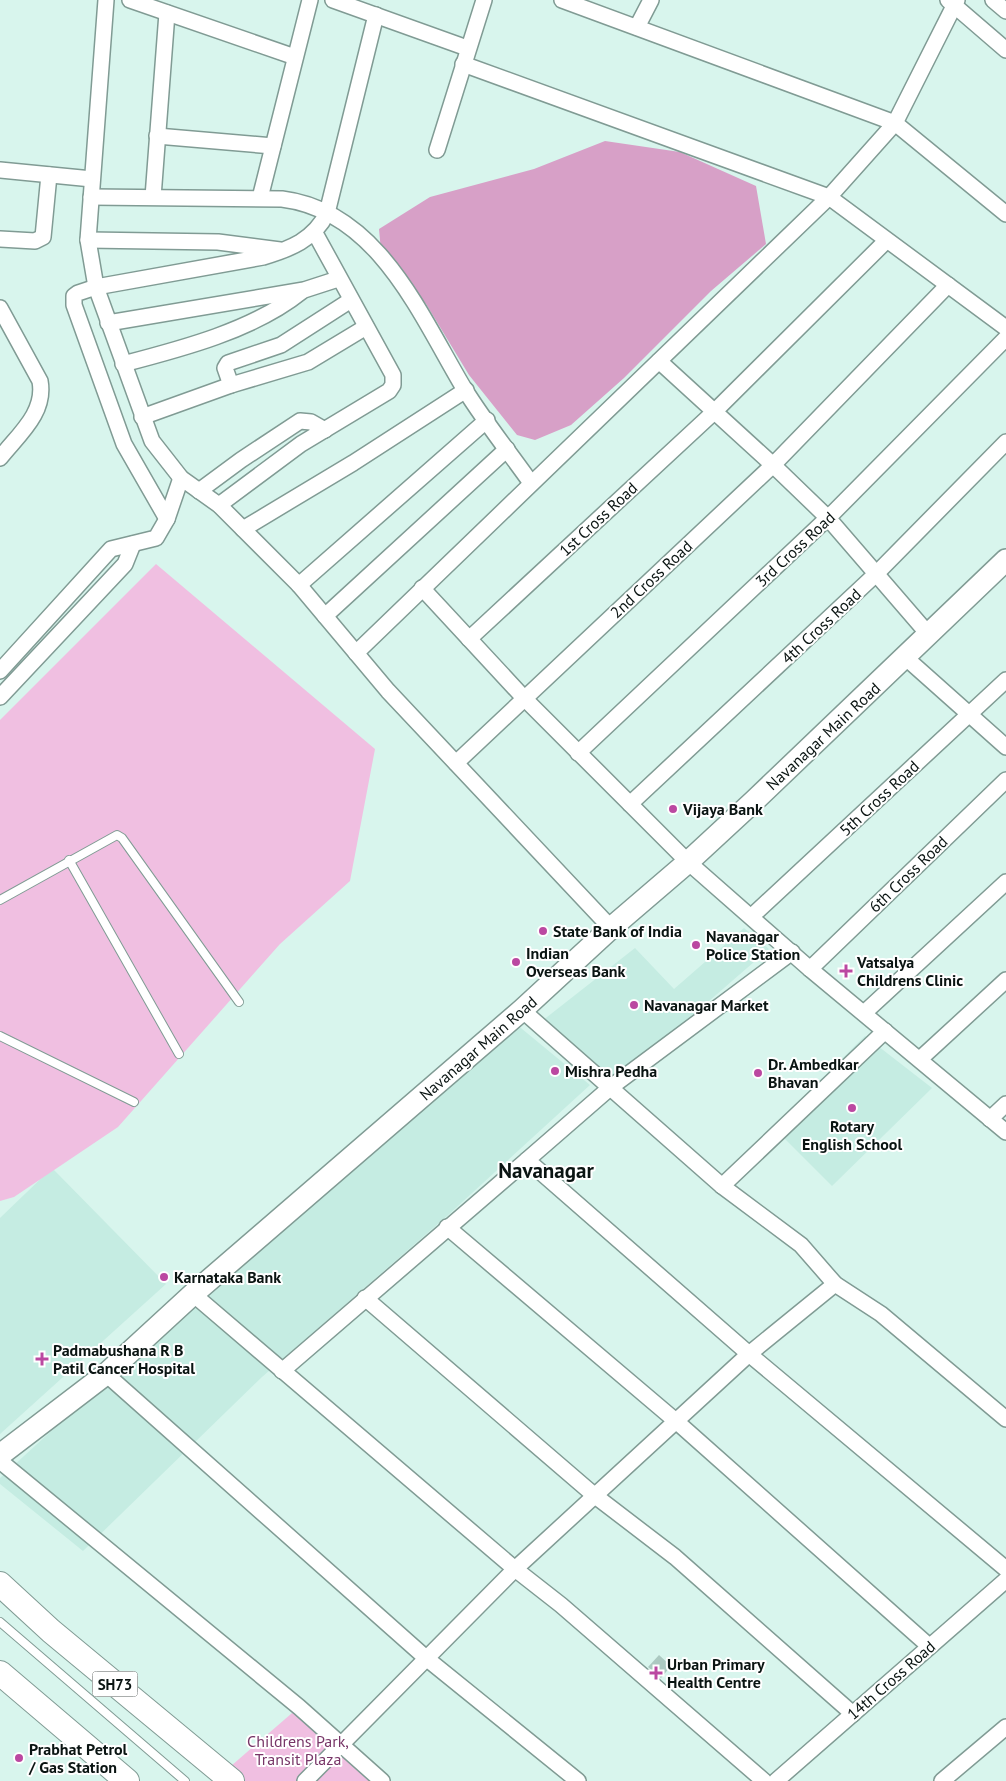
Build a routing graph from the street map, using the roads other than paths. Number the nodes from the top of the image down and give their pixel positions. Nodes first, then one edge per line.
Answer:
1 (106, 0) edge
2 (130, 0) edge
3 (310, 0) edge
4 (333, 0) edge
5 (484, 0) edge
6 (562, 0) edge
7 (651, 0) edge
8 (993, 0) edge
9 (953, 2) edge
10 (1006, 11) edge
11 (166, 13) junction
12 (376, 15) junction
13 (637, 27) junction
14 (467, 48) junction
15 (1006, 50) edge
16 (296, 57) junction
17 (462, 64) junction
18 (895, 123) junction
19 (157, 136) junction
20 (273, 146) junction
21 (437, 150) dead end
22 (0, 170) edge
23 (48, 174) junction
24 (92, 179) junction
25 (91, 197) junction
26 (153, 197) junction
27 (829, 197) junction
28 (260, 198) junction
29 (327, 213) junction
30 (1006, 214) edge
31 (315, 232) junction
32 (0, 239) edge
33 (88, 240) junction
34 (886, 241) junction
35 (284, 250) junction
36 (338, 279) junction
37 (948, 285) junction
38 (96, 287) junction
39 (304, 290) junction
40 (351, 300) junction
41 (0, 308) edge
42 (108, 323) junction
43 (366, 327) junction
44 (1006, 328) edge
45 (1006, 338) edge
46 (665, 355) junction
47 (123, 364) junction
48 (231, 385) junction
49 (466, 390) junction
50 (719, 406) junction
51 (142, 417) junction
52 (487, 420) junction
53 (325, 430) junction
54 (1006, 442) edge
55 (508, 449) junction
56 (0, 458) edge
57 (779, 458) junction
58 (181, 478) junction
59 (531, 483) junction
60 (199, 491) junction
61 (219, 506) junction
62 (835, 511) junction
63 (167, 519) junction
64 (243, 529) junction
65 (133, 544) junction
66 (1006, 560) edge
67 (876, 574) junction
68 (299, 584) junction
69 (422, 588) junction
70 (325, 616) junction
71 (929, 635) junction
72 (469, 639) junction
73 (356, 653) junction
74 (906, 658) junction
75 (0, 671) edge
76 (1006, 680) edge
77 (0, 697) edge
78 (524, 698) junction
79 (969, 715) junction
80 (1006, 747) edge
81 (578, 753) junction
82 (456, 763) junction
83 (1006, 780) edge
84 (630, 804) junction
85 (69, 860) junction
86 (688, 862) junction
87 (1006, 882) edge
88 (0, 900) edge
89 (752, 916) junction
90 (611, 928) junction
91 (792, 952) junction
92 (810, 968) junction
93 (1006, 980) edge
94 (239, 1002) dead end
95 (522, 1010) junction
96 (864, 1014) junction
97 (885, 1031) junction
98 (0, 1036) edge
99 (178, 1054) dead end
100 (920, 1059) junction
101 (611, 1087) junction
102 (134, 1102) dead end
103 (1006, 1104) edge
104 (990, 1119) junction
105 (1006, 1132) edge
106 (527, 1160) junction
107 (722, 1186) junction
108 (447, 1227) junction
109 (835, 1284) junction
110 (193, 1294) junction
111 (365, 1298) junction
112 (749, 1354) junction
113 (282, 1370) junction
114 (106, 1374) junction
115 (1006, 1419) edge
116 (677, 1422) junction
117 (0, 1455) edge
118 (0, 1461) edge
119 (594, 1495) junction
120 (515, 1569) junction
121 (1006, 1570) edge
122 (1006, 1580) edge
123 (0, 1584) edge
124 (0, 1622) edge
125 (929, 1646) junction
126 (426, 1658) junction
127 (0, 1673) edge
128 (853, 1714) junction
129 (1006, 1728) edge
130 (340, 1745) junction
131 (127, 1781) edge
132 (185, 1781) edge
133 (232, 1781) edge
134 (305, 1781) edge
135 (382, 1781) edge
136 (578, 1781) edge
137 (764, 1781) edge
138 (776, 1781) edge
139 (942, 1781) edge

1 - 24 street
2 - 11 street
3 - 16 street
4 - 12 street
5 - 14 street
6 - 13 street
7 - 13 street
8 - 10 street
9 - 15 street
9 - 18 street
11 - 16 street
11 - 19 street
12 - 14 street
12 - 29 street
13 - 18 street
14 - 17 street
16 - 20 street
17 - 21 street
17 - 27 street
18 - 27 street
18 - 30 street
19 - 20 street
19 - 26 street
20 - 28 street
22 - 23 street
23 - 24 street
23 - 32 street
24 - 25 street
25 - 26 street
25 - 33 street
26 - 28 street
27 - 34 street
27 - 46 street
28 - 29 street
29 - 31 street
29 - 49 street
31 - 35 street
31 - 36 street
33 - 35 street
33 - 38 street
34 - 37 street
34 - 50 street, 1st Cross Road
35 - 38 street
36 - 39 street
36 - 40 street
37 - 44 street
37 - 57 street, 2nd Cross Road
38 - 42 street
38 - 63 street
39 - 42 street
39 - 47 street
40 - 43 street
40 - 48 street
41 - 56 street
42 - 47 street
43 - 48 street
43 - 53 street
45 - 62 street, 3rd Cross Road
46 - 50 street
46 - 59 street
47 - 51 street
48 - 51 street
49 - 52 street
49 - 64 street
50 - 57 street
50 - 72 street, 1st Cross Road
51 - 58 street
52 - 55 street
52 - 68 street
53 - 60 street
53 - 61 street
54 - 67 street, 4th Cross Road
55 - 59 street
55 - 70 street
57 - 62 street
57 - 78 street, 2nd Cross Road
58 - 60 street
58 - 63 street
59 - 69 street
60 - 61 street
61 - 64 street
62 - 67 street
62 - 81 street, 3rd Cross Road
63 - 65 street
64 - 68 street
65 - 75 street
65 - 77 street
66 - 71 main road, Navanagar Main Road
67 - 71 street
67 - 84 street, 4th Cross Road
68 - 70 street
69 - 72 street
69 - 73 street
70 - 73 street
71 - 74 main road, Navanagar Main Road
72 - 78 street
73 - 82 street
74 - 79 street
74 - 86 main road, Navanagar Main Road
76 - 79 street, 5th Cross Road
78 - 81 street
78 - 82 street, 2nd Cross Road
79 - 80 street
79 - 89 street, 5th Cross Road
81 - 84 street
82 - 90 street
83 - 92 street, 6th Cross Road
84 - 86 street
85 - 88 lane
85 - 94 lane
85 - 99 lane
86 - 89 street
86 - 90 main road, Navanagar Main Road
87 - 96 street
89 - 91 street
90 - 95 main road, Navanagar Main Road
91 - 92 street
91 - 101 street
92 - 96 street
93 - 100 street
95 - 101 street
95 - 110 main road, Navanagar Main Road
96 - 97 street
97 - 100 street
97 - 107 street
98 - 102 lane
100 - 104 street
101 - 106 street
101 - 107 street
103 - 104 street
104 - 105 street
106 - 108 street
106 - 112 street
107 - 109 street
108 - 111 street
108 - 116 street
109 - 112 street
109 - 115 street
110 - 113 street
110 - 114 main road, Navanagar Main Road
111 - 113 street
111 - 119 street
112 - 116 street
112 - 121 street
113 - 120 street
114 - 117 main road, Navanagar Main Road
114 - 126 street
116 - 119 street
116 - 125 street
118 - 130 street
119 - 120 street
119 - 128 street
120 - 126 street
120 - 137 street
122 - 125 street, 14th Cross Road
123 - 133 main road, SH73
124 - 132 lane
125 - 128 street, 14th Cross Road
126 - 130 street
126 - 136 street
127 - 131 main road
128 - 138 street, 14th Cross Road
129 - 139 street
130 - 134 street
130 - 135 street

